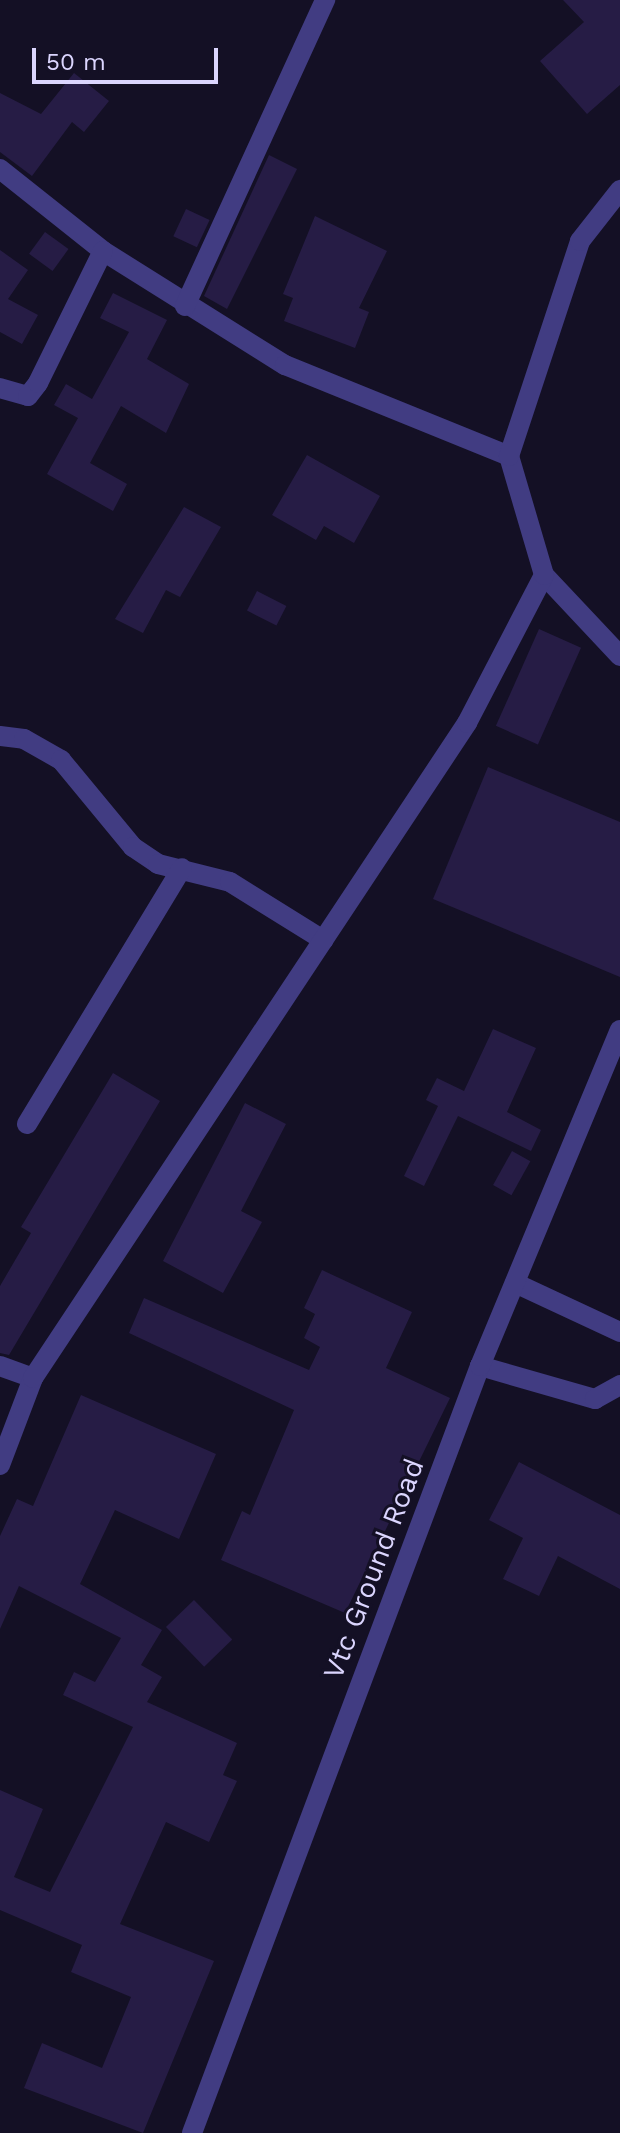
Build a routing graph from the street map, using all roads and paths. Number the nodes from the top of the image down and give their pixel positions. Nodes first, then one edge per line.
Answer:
1 (325, 0) edge
2 (0, 169) edge
3 (620, 190) edge
4 (103, 251) junction
5 (185, 306) junction
6 (0, 388) edge
7 (509, 456) junction
8 (544, 575) junction
9 (620, 656) edge
10 (0, 736) edge
11 (182, 868) junction
12 (323, 940) junction
13 (618, 1042) edge
14 (27, 1124) dead end
15 (515, 1283) junction
16 (620, 1332) edge
17 (0, 1366) edge
18 (480, 1366) junction
19 (33, 1378) junction
20 (620, 1385) edge
21 (0, 1465) edge
22 (192, 2133) edge

1 - 5 street
2 - 4 street
3 - 7 street
4 - 5 street
4 - 6 street
5 - 7 street
7 - 8 street
8 - 9 street
8 - 12 street
10 - 11 street
11 - 12 street
11 - 14 street
12 - 19 street
13 - 15 street, Vtc Ground Road
15 - 16 street
15 - 18 street, Vtc Ground Road
17 - 19 street
18 - 20 street
18 - 22 street, Vtc Ground Road
19 - 21 street

